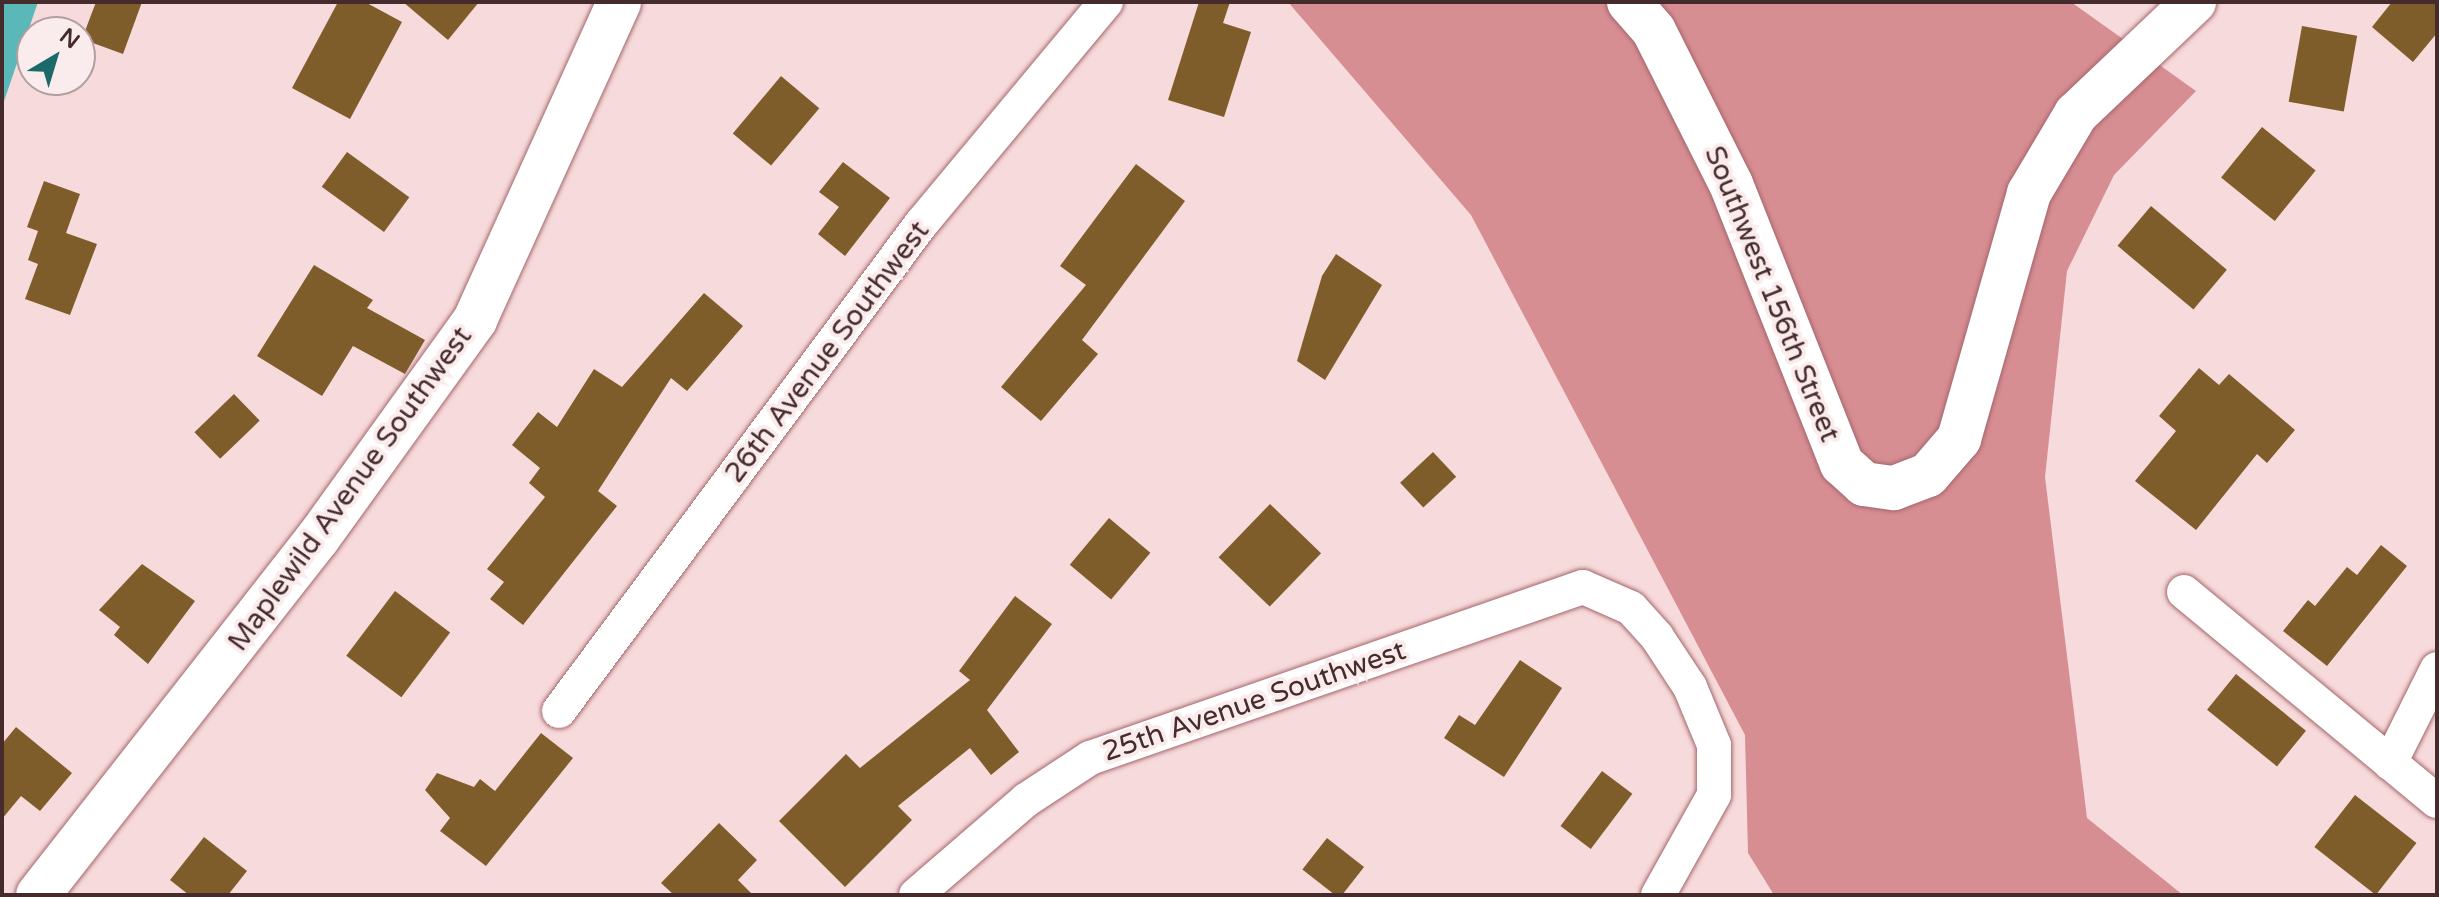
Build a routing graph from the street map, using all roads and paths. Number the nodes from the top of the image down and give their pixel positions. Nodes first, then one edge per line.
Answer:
1 (619, 2) edge
2 (1106, 2) edge
3 (1629, 2) edge
4 (2194, 2) edge
5 (2184, 592) dead end
6 (2437, 669) edge
7 (559, 711) dead end
8 (2390, 763) junction
9 (2437, 801) edge
10 (38, 895) edge
11 (916, 895) edge
12 (1658, 895) edge

1 - 10 street, Maplewild Avenue Southwest
2 - 7 street, 26th Avenue Southwest
3 - 4 street, Southwest 156th Street
5 - 8 street
6 - 8 street
8 - 9 street
11 - 12 street, 25th Avenue Southwest

